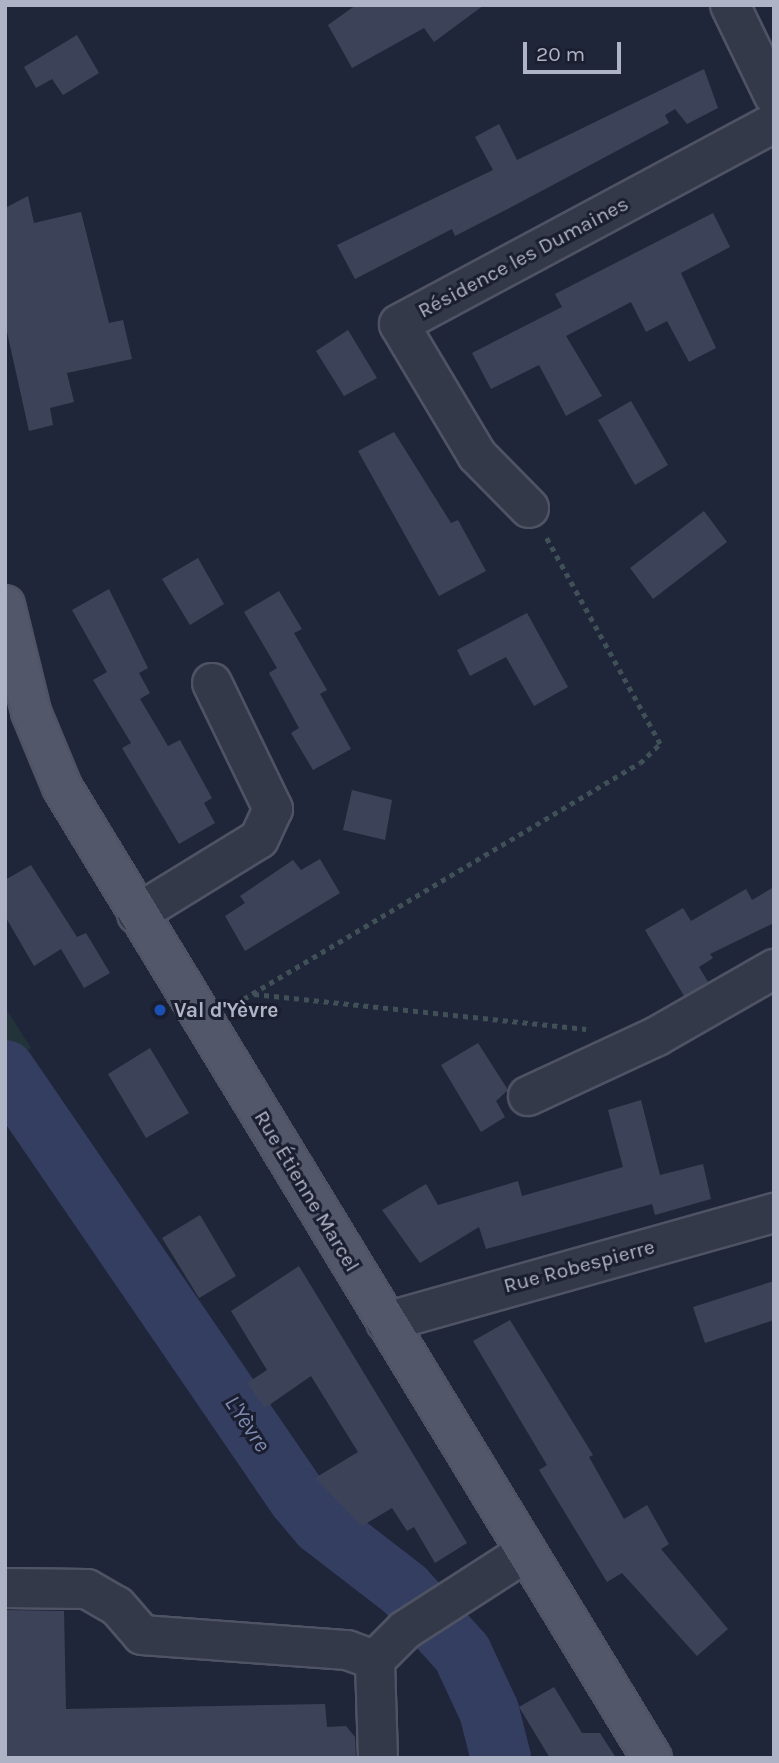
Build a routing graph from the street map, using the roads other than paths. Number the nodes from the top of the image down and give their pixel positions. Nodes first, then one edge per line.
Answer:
1 (730, 5) edge
2 (774, 96) edge
3 (774, 123) edge
4 (529, 508) road end
5 (5, 605) edge
6 (212, 683) dead end
7 (137, 914) junction
8 (774, 969) edge
9 (528, 1096) dead end
10 (774, 1213) edge
11 (386, 1322) junction
12 (526, 1552) junction
13 (5, 1588) edge
14 (375, 1660) junction
15 (378, 1758) edge
16 (652, 1758) edge

1 - 2 street
3 - 4 street, Résidence les Dumaines
5 - 7 main road, Rue Étienne Marcel
6 - 7 street
7 - 11 main road, Rue Étienne Marcel
8 - 9 street
10 - 11 street, Rue Robespierre
11 - 12 main road, Rue Étienne Marcel
12 - 14 street
12 - 16 main road, Rue Étienne Marcel
13 - 14 street
14 - 15 street

